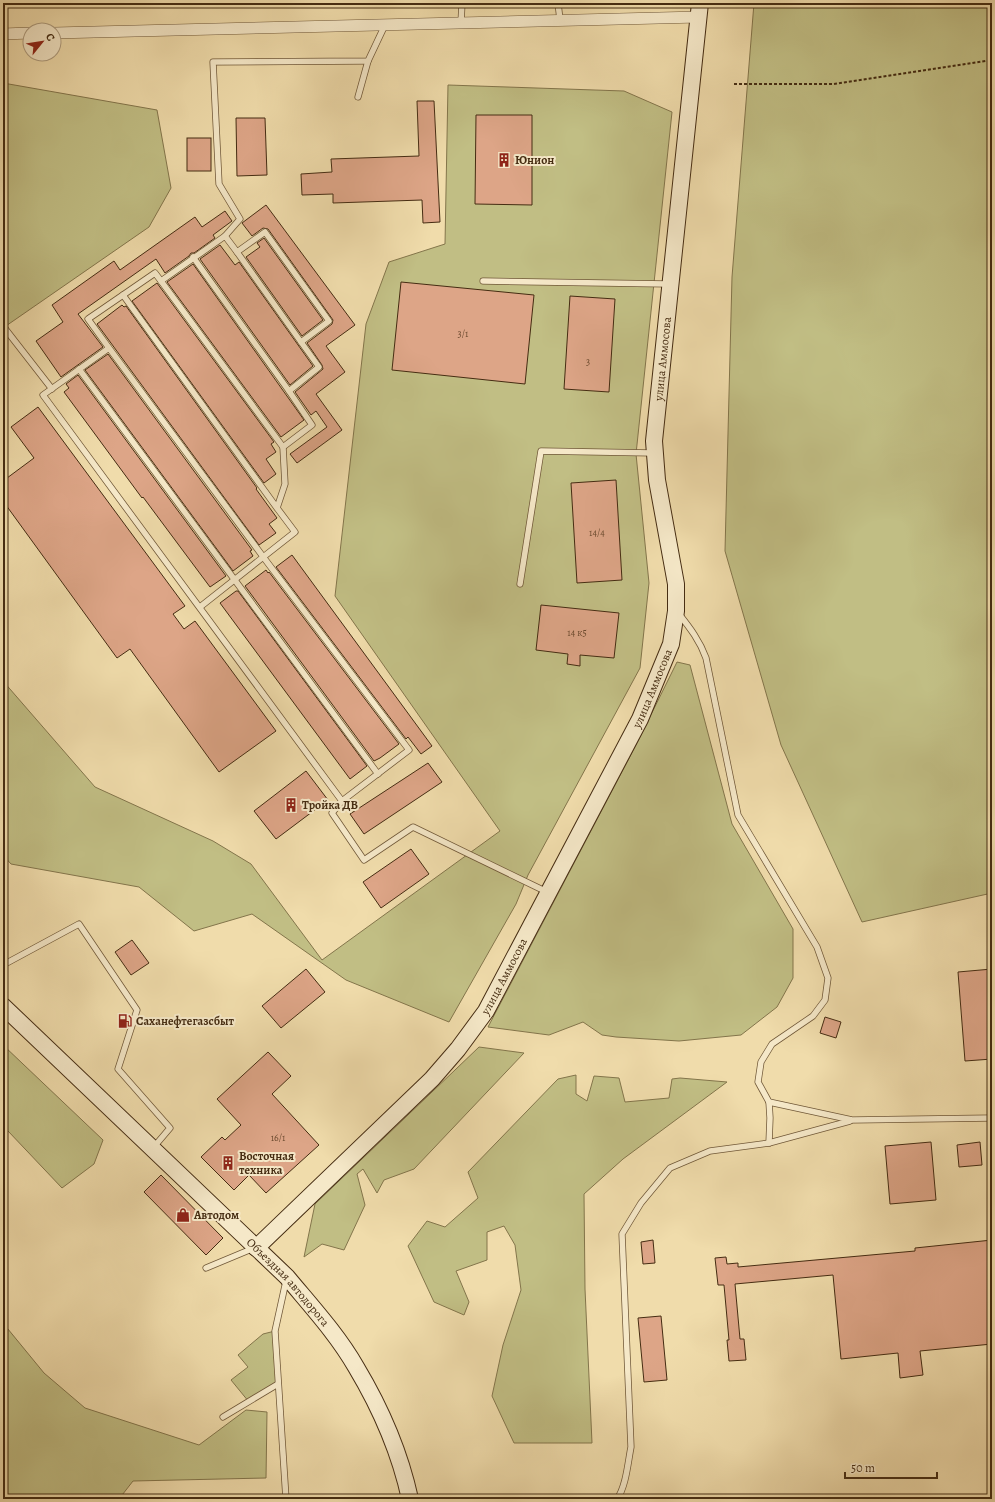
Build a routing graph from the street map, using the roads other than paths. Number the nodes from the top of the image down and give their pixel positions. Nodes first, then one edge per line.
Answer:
1 (462, 3) edge
2 (558, 3) edge
3 (699, 10) edge
4 (560, 20) junction
5 (461, 23) junction
6 (385, 25) junction
7 (22, 33) edge
8 (62, 33) edge
9 (3, 34) edge
10 (368, 61) junction
11 (358, 97) dead end
12 (225, 236) junction
13 (237, 252) junction
14 (193, 257) junction
15 (161, 281) junction
16 (483, 281) dead end
17 (670, 284) junction
18 (123, 295) junction
19 (3, 326) edge
20 (302, 342) junction
21 (109, 348) junction
22 (78, 369) junction
23 (52, 389) junction
24 (289, 391) junction
25 (283, 447) junction
26 (655, 453) junction
27 (277, 508) junction
28 (264, 558) junction
29 (235, 581) junction
30 (520, 584) dead end
31 (200, 607) junction
32 (676, 611) junction
33 (378, 774) junction
34 (342, 801) junction
35 (549, 893) junction
36 (3, 965) edge
37 (3, 1006) edge
38 (768, 1102) junction
39 (992, 1118) edge
40 (852, 1120) junction
41 (769, 1143) junction
42 (152, 1149) junction
43 (256, 1248) junction
44 (206, 1268) dead end
45 (287, 1277) junction
46 (278, 1384) junction
47 (223, 1417) dead end
48 (286, 1499) edge
49 (410, 1499) edge
50 (617, 1499) edge

1 - 5 lane
2 - 4 lane
3 - 4 street
3 - 17 street, улица Аммосова
4 - 5 street
5 - 6 street
6 - 8 street
6 - 10 lane
7 - 9 street
10 - 11 lane
10 - 12 lane
12 - 13 lane
12 - 14 lane
13 - 20 lane
13 - 20 lane
14 - 15 lane
14 - 24 lane
15 - 18 lane
15 - 25 lane
16 - 17 lane
17 - 26 street, улица Аммосова
18 - 21 lane
18 - 27 lane
19 - 23 lane
20 - 24 lane
21 - 22 lane
21 - 28 lane
22 - 23 lane
22 - 29 lane
23 - 31 lane
24 - 25 lane
25 - 27 lane
26 - 30 lane
26 - 32 street, улица Аммосова
27 - 28 lane
28 - 29 lane
28 - 33 lane
29 - 31 lane
29 - 33 lane
31 - 34 lane
32 - 35 street, улица Аммосова
32 - 38 lane
33 - 34 lane
34 - 35 lane
35 - 43 street, улица Аммосова
36 - 42 lane
37 - 42 street, Объездная автодорога
38 - 40 lane
38 - 41 lane
39 - 40 lane
40 - 41 lane
41 - 50 lane
42 - 43 street, Объездная автодорога
43 - 44 lane
43 - 45 street, Объездная автодорога
45 - 46 lane
45 - 49 street, Объездная автодорога
46 - 47 lane
46 - 48 lane

